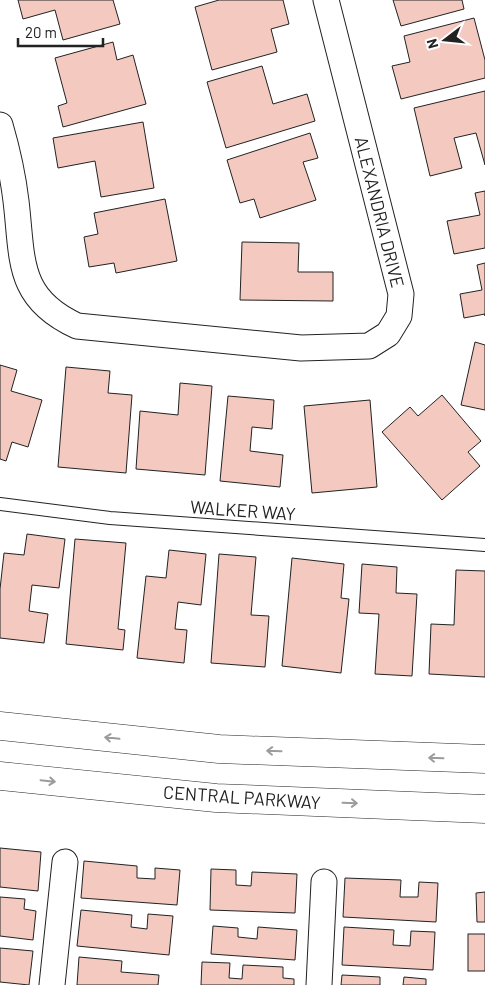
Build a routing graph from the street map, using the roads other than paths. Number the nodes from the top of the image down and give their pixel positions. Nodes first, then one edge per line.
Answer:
1 (326, 0) edge
2 (0, 125) edge
3 (0, 504) edge
4 (485, 545) edge
5 (0, 726) edge
6 (485, 760) edge
7 (0, 776) edge
8 (485, 808) edge
9 (65, 862) dead end
10 (324, 882) dead end
11 (52, 985) edge
12 (318, 985) edge

1 - 2 street, ALEXANDRIA DRIVE
3 - 4 lane, WALKER WAY
6 -> 5 main road
7 -> 8 main road, CENTRAL PARKWAY
9 - 11 street
10 - 12 street

